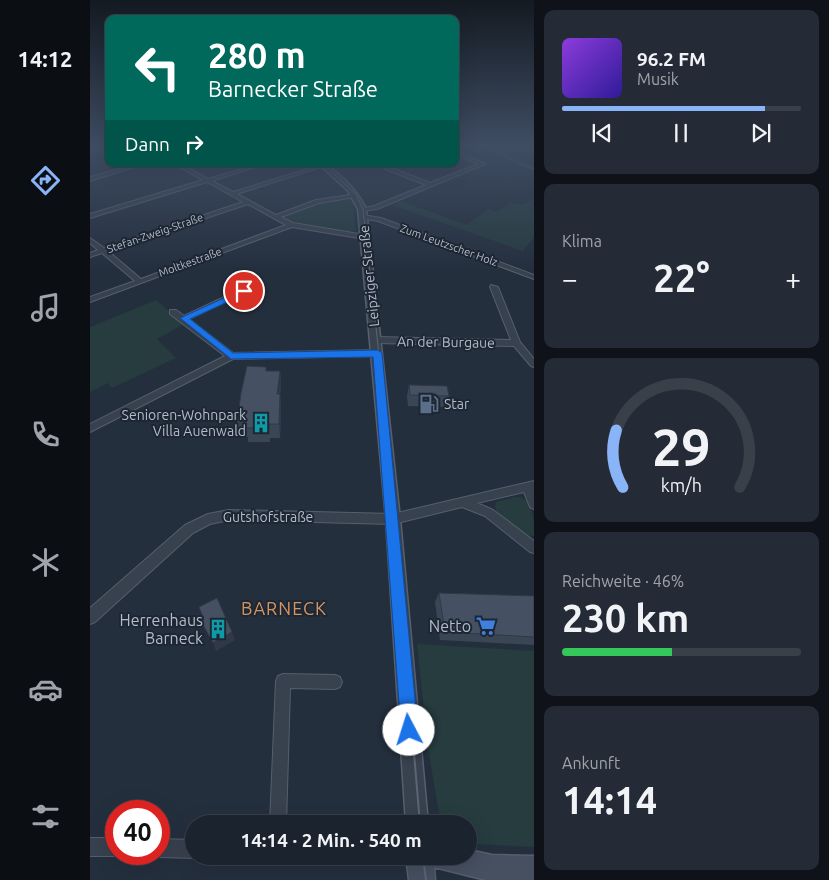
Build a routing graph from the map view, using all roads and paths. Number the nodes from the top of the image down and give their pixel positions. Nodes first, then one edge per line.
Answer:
1 (181, 188) edge
2 (221, 188) edge
3 (250, 188) edge
4 (348, 188) edge
5 (423, 188) edge
6 (232, 194) junction
7 (355, 195) junction
8 (248, 202) junction
9 (362, 213) junction
10 (90, 216) edge
11 (275, 217) junction
12 (291, 225) junction
13 (365, 238) junction
14 (90, 240) edge
15 (103, 251) junction
16 (90, 255) edge
17 (534, 277) edge
18 (139, 281) junction
19 (252, 286) dead end
20 (494, 286) dead end
21 (90, 300) edge
22 (173, 312) dead end
23 (184, 318) junction
24 (376, 340) junction
25 (516, 343) junction
26 (378, 353) junction
27 (231, 356) junction
28 (534, 364) edge
29 (90, 428) edge
30 (531, 485) edge
31 (462, 502) junction
32 (534, 504) edge
33 (393, 519) junction
34 (534, 548) edge
35 (90, 617) edge
36 (335, 682) dead end
37 (278, 815) edge
38 (416, 815) edge
39 (90, 847) edge
40 (105, 847) edge
41 (170, 848) edge
42 (185, 849) edge
43 (421, 865) edge
44 (477, 865) edge
45 (534, 869) edge
46 (422, 880) edge

1 - 10 street
2 - 6 street
3 - 6 street
4 - 7 street, Leipziger Straße
5 - 9 street
6 - 8 street
7 - 9 street, Leipziger Straße
7 - 11 street
8 - 11 street
8 - 15 street, Stefan-Zweig-Straße
9 - 13 street, Leipziger Straße
9 - 17 street, Zum Leutzscher Holz
11 - 12 street
12 - 13 street
12 - 18 street, Moltkestraße
13 - 24 street, Leipziger Straße
14 - 15 street
15 - 16 street, Stefan-Zweig-Straße
15 - 18 street
18 - 21 street, Moltkestraße
19 - 23 street
20 - 25 street, An der Burgaue
22 - 23 street
23 - 27 street
24 - 25 street, An der Burgaue
24 - 26 street, Leipziger Straße
25 - 28 street, An der Burgaue
26 - 27 street
26 - 33 street, Leipziger Straße
27 - 29 street
30 - 31 street, Gutshofstraße
30 - 32 street
31 - 33 street, Gutshofstraße
31 - 34 street
33 - 35 street, Gutshofstraße
33 - 38 street, Leipziger Straße
36 - 37 street
39 - 40 street
41 - 42 street
43 - 46 main road
44 - 45 main road

